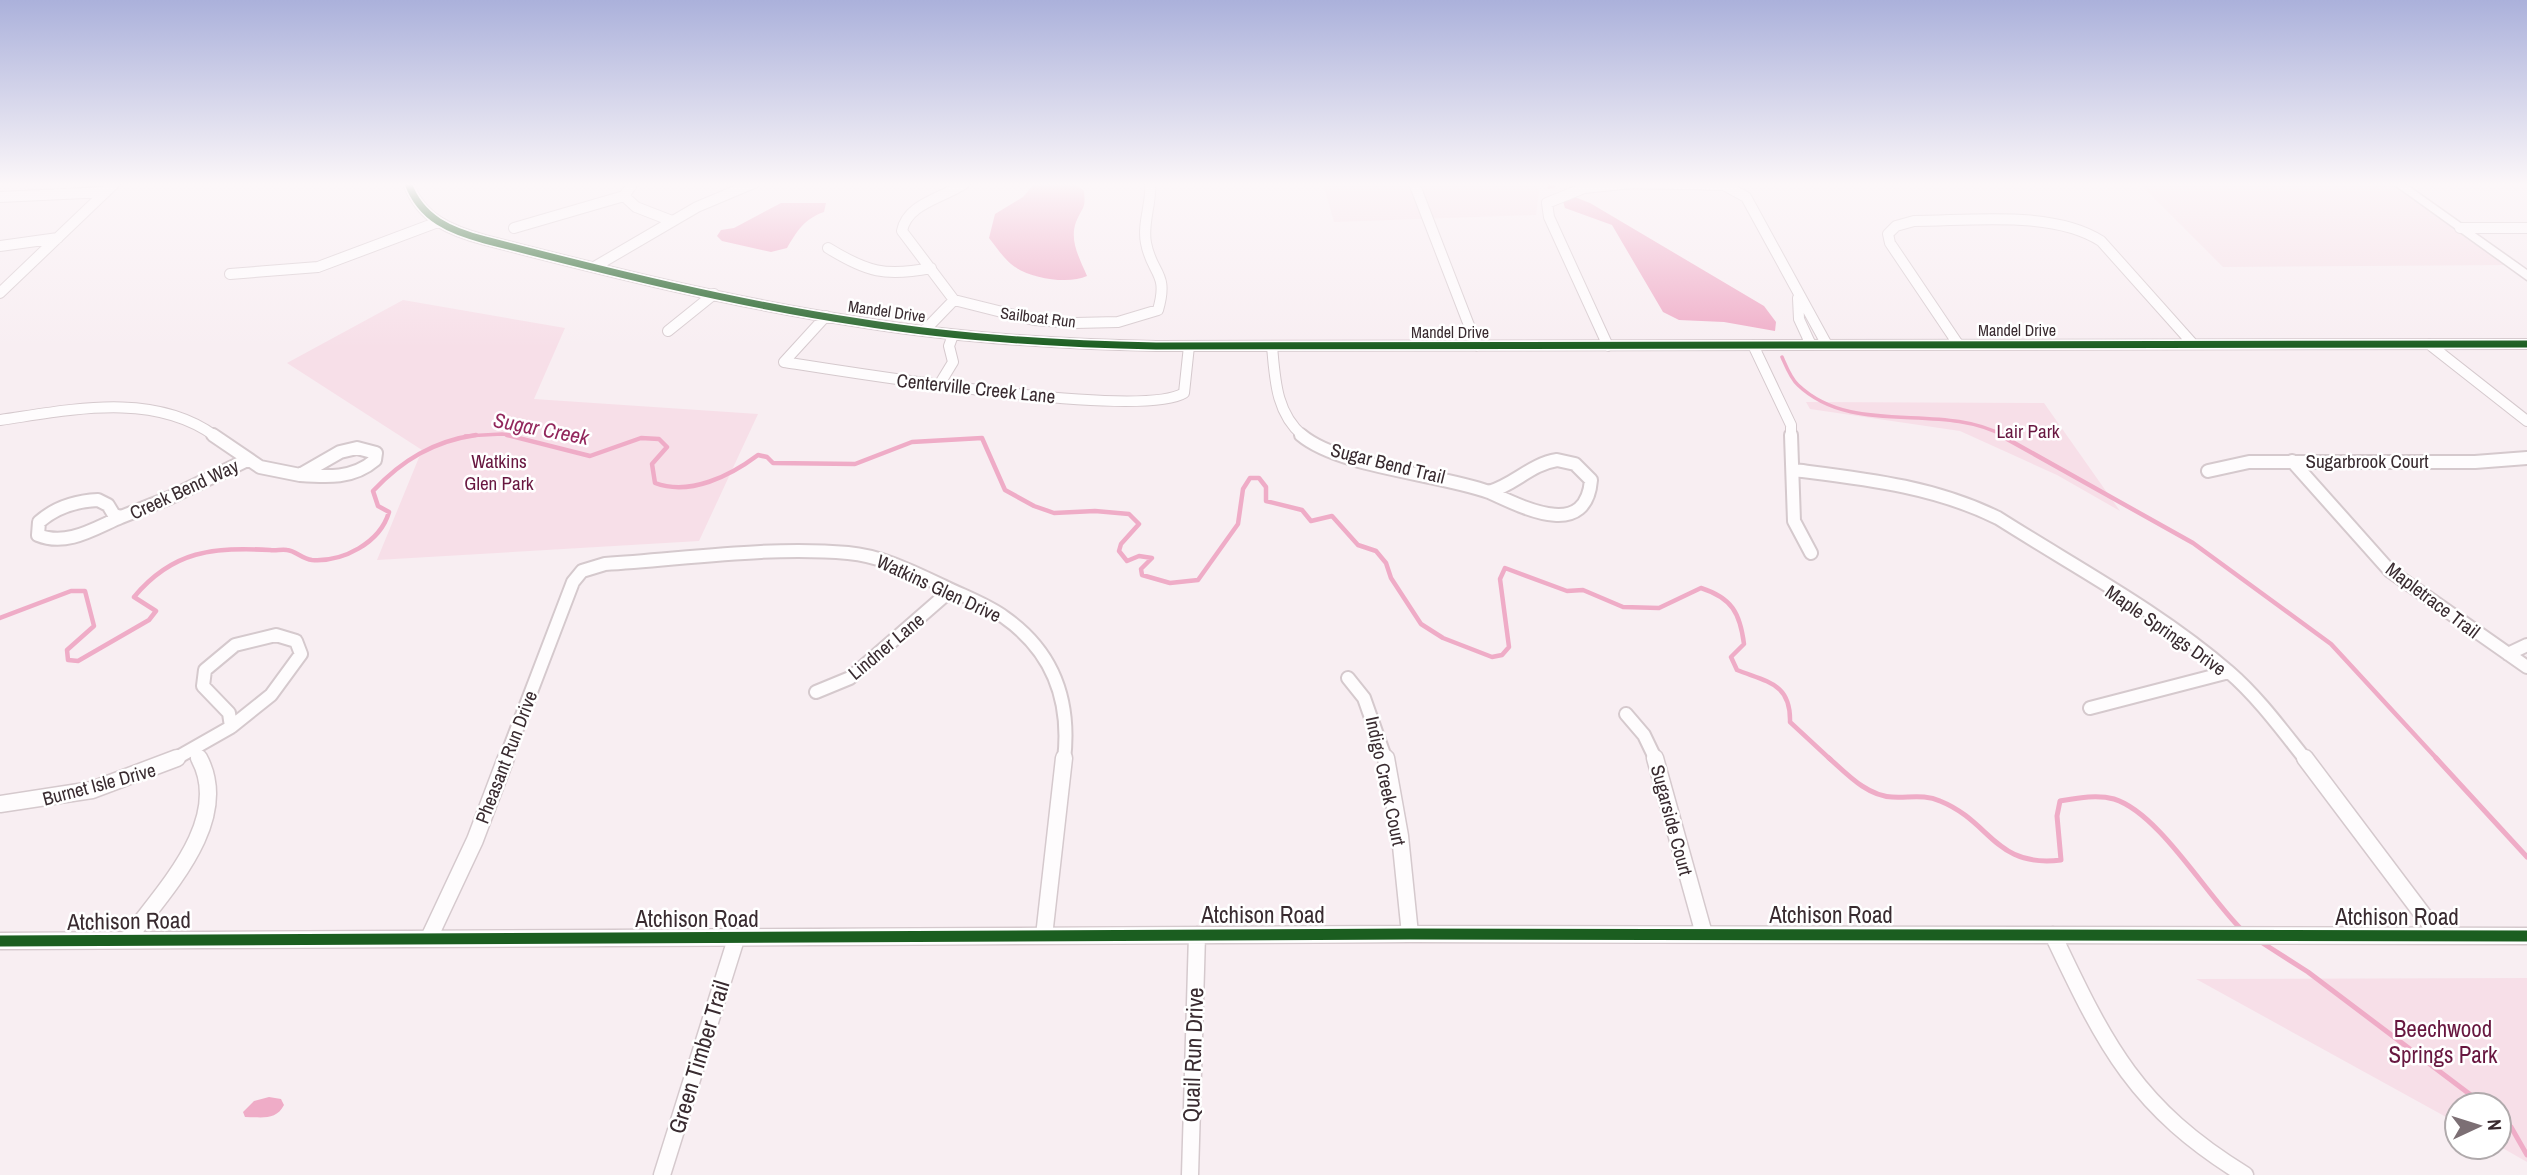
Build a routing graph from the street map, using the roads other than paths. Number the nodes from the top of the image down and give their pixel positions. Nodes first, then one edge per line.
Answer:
1 (58, 238) joint
2 (396, 238) edge
3 (474, 238) edge
4 (644, 238) edge
5 (907, 238) edge
6 (1146, 238) edge
7 (1436, 238) edge
8 (1559, 238) edge
9 (1769, 238) edge
10 (1889, 238) edge
11 (2097, 238) edge
12 (2474, 238) edge
13 (0, 246) edge
14 (828, 248) dead end
15 (596, 266) junction
16 (931, 268) junction
17 (230, 274) dead end
18 (2527, 275) edge
19 (0, 293) edge
20 (714, 294) junction
21 (1798, 297) junction
22 (954, 300) junction
23 (826, 316) junction
24 (668, 331) dead end
25 (925, 331) junction
26 (953, 335) junction
27 (1958, 344) junction
28 (2193, 344) junction
29 (2429, 344) junction
30 (2527, 344) edge
31 (1754, 345) junction
32 (1811, 345) junction
33 (1827, 345) junction
34 (1189, 346) junction
35 (1272, 346) junction
36 (1478, 346) junction
37 (1608, 346) junction
38 (939, 385) junction
39 (0, 420) edge
40 (2527, 421) edge
41 (2527, 458) edge
42 (247, 460) junction
43 (2292, 461) junction
44 (1794, 470) junction
45 (2208, 471) dead end
46 (300, 475) junction
47 (1489, 492) junction
48 (121, 517) junction
49 (1811, 552) dead end
50 (579, 574) joint
51 (951, 590) junction
52 (2527, 645) edge
53 (2508, 654) junction
54 (2527, 667) edge
55 (2229, 672) junction
56 (1348, 678) dead end
57 (816, 692) dead end
58 (2090, 708) dead end
59 (1626, 714) dead end
60 (231, 727) junction
61 (195, 752) junction
62 (0, 804) edge
63 (1410, 934) junction
64 (1704, 934) junction
65 (1197, 935) junction
66 (2053, 935) junction
67 (1044, 936) junction
68 (2439, 936) junction
69 (2527, 936) edge
70 (429, 938) junction
71 (128, 939) junction
72 (736, 939) junction
73 (0, 941) edge
74 (662, 1175) edge
75 (1190, 1175) edge
76 (2245, 1175) edge

1 - 13 street
1 - 19 street
2 - 17 street
3 - 15 street, Mandel Drive
4 - 15 street
5 - 16 street
6 - 22 street, Sailboat Run
7 - 36 street
8 - 37 street
9 - 21 street
10 - 27 street
11 - 28 street
12 - 18 street
14 - 16 street
15 - 20 street, Mandel Drive
16 - 22 street
20 - 23 street, Mandel Drive
20 - 24 street
21 - 32 street
21 - 33 street
22 - 25 street
23 - 25 street, Mandel Drive
23 - 38 street, Centerville Creek Lane
25 - 26 street, Mandel Drive
26 - 34 street, Mandel Drive
26 - 38 street
27 - 28 street, Mandel Drive
27 - 33 street, Mandel Drive
28 - 29 street, Mandel Drive
29 - 30 street, Mandel Drive
29 - 40 street
31 - 32 street, Mandel Drive
31 - 37 street, Mandel Drive
31 - 44 street
32 - 33 street, Mandel Drive
34 - 35 street, Mandel Drive
34 - 38 street, Centerville Creek Lane
35 - 36 street, Mandel Drive
35 - 47 street, Sugar Bend Trail
36 - 37 street, Mandel Drive
39 - 42 street
41 - 43 street, Sugarbrook Court
42 - 46 street
42 - 48 street, Creek Bend Way
43 - 45 street, Sugarbrook Court
43 - 53 street, Mapletrace Trail
44 - 49 street
44 - 55 street, Maple Springs Drive
46 - 46 street
47 - 47 street
48 - 48 street, Creek Bend Way
50 - 51 street, Watkins Glen Drive
50 - 70 street, Pheasant Run Drive
51 - 57 street, Lindner Lane
51 - 67 street, Watkins Glen Drive
52 - 53 street
53 - 54 street, Mapletrace Trail
55 - 58 street
55 - 68 street, Maple Springs Drive
56 - 63 street, Indigo Creek Court
59 - 64 street, Sugarside Court
60 - 60 street, Burnet Isle Drive
60 - 61 street, Burnet Isle Drive
61 - 62 street, Burnet Isle Drive
61 - 71 street
63 - 64 street, Atchison Road
63 - 65 street, Atchison Road
64 - 66 street, Atchison Road
65 - 67 street, Atchison Road
65 - 75 street, Quail Run Drive
66 - 68 street, Atchison Road
66 - 76 street
67 - 72 street, Atchison Road
68 - 69 street, Atchison Road
70 - 71 street, Atchison Road
70 - 72 street, Atchison Road
71 - 73 street, Atchison Road
72 - 74 street, Green Timber Trail

